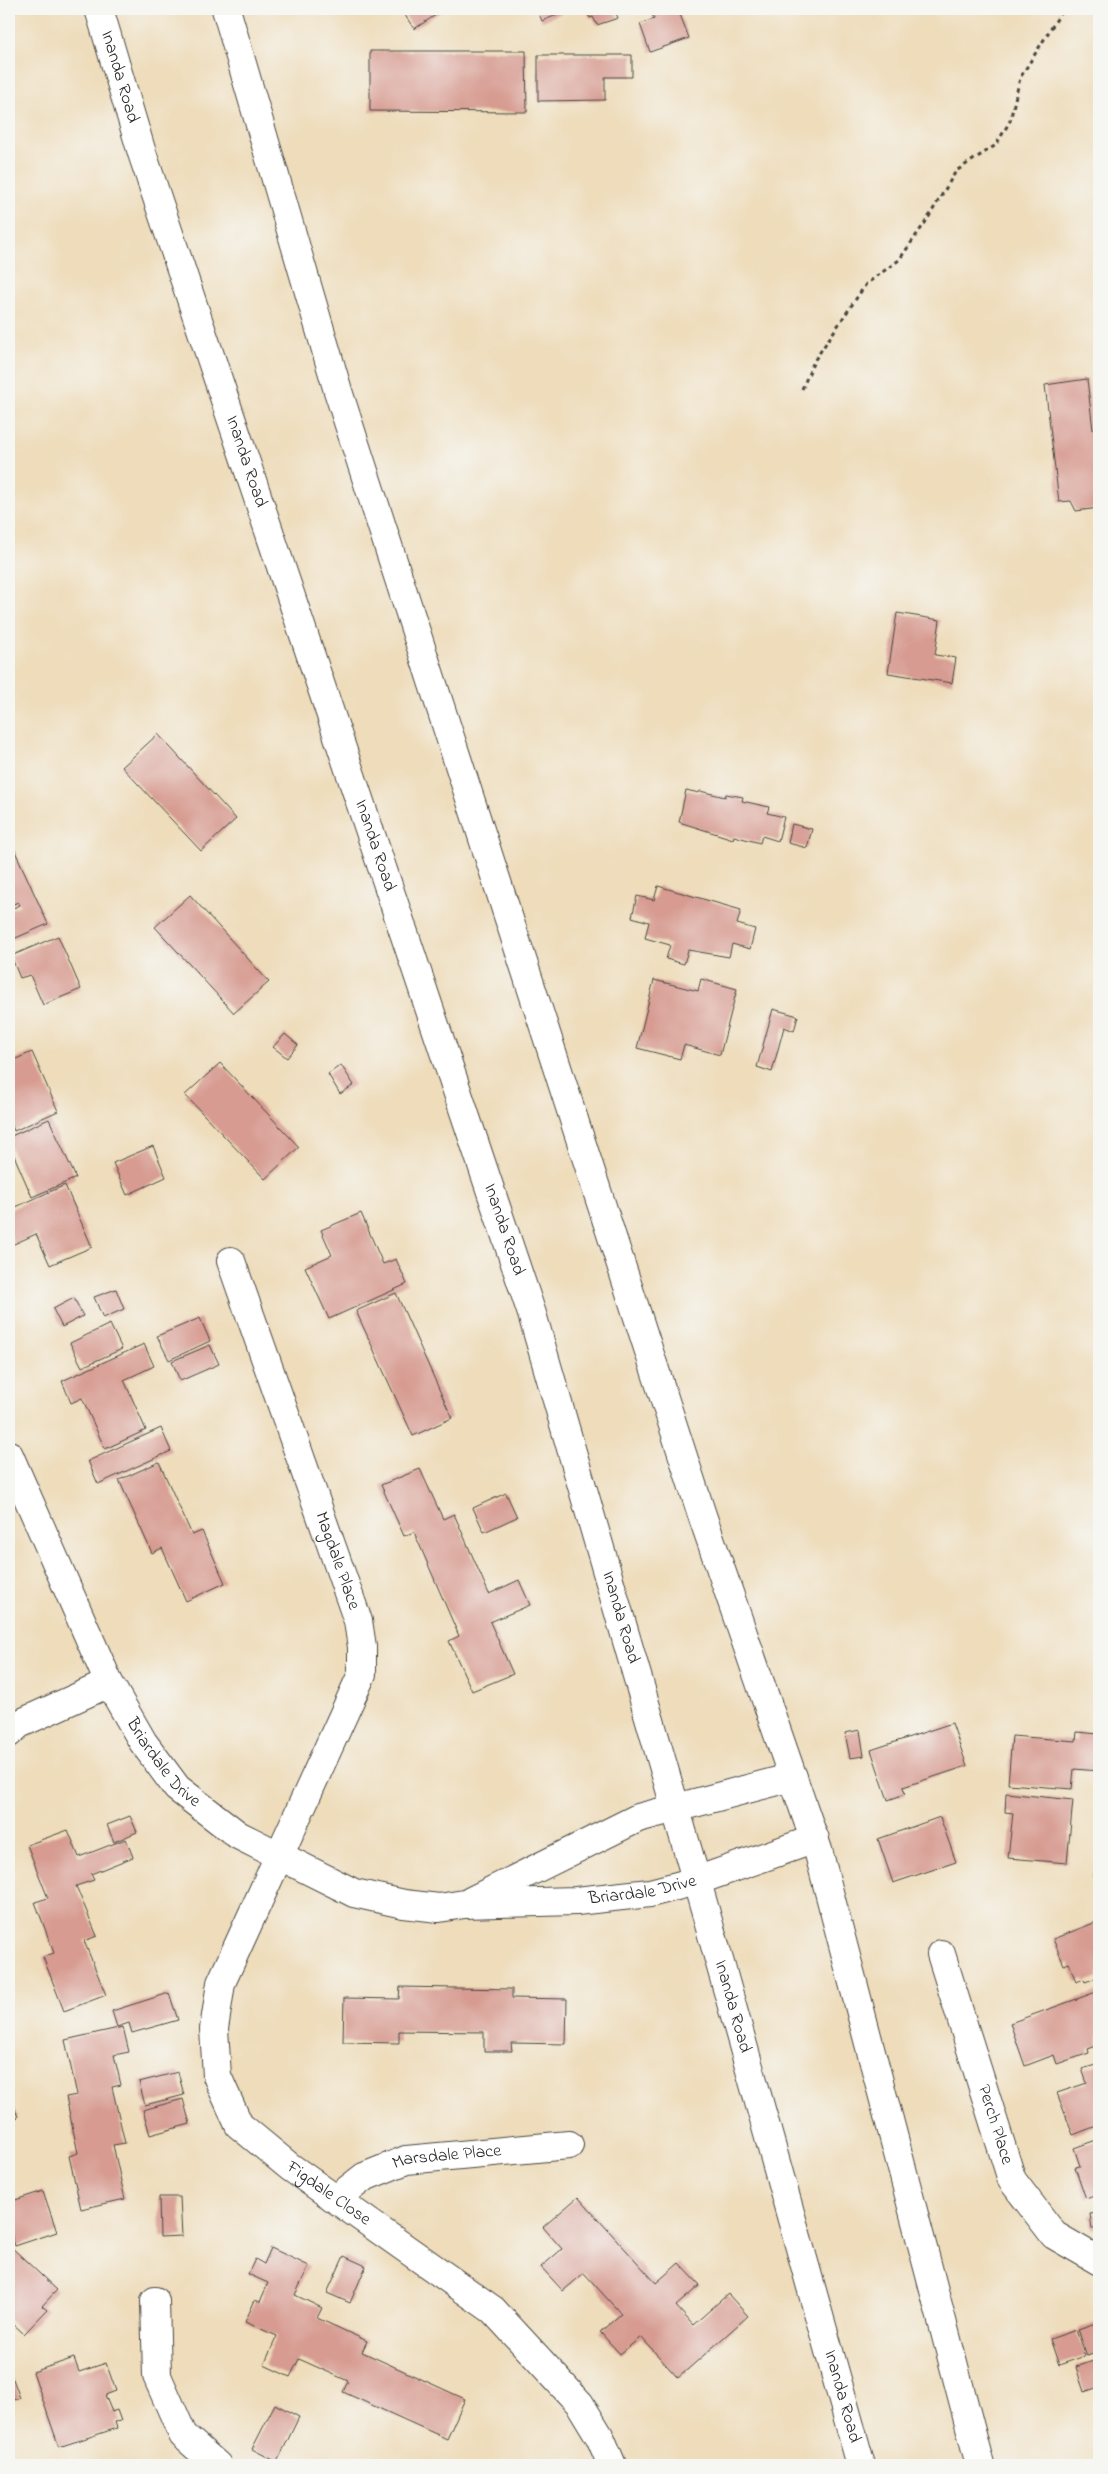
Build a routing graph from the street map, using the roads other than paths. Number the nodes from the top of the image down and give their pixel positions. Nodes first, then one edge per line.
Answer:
1 (99, 9) edge
2 (226, 9) edge
3 (231, 1260) dead end
4 (9, 1454) edge
5 (109, 1683) junction
6 (9, 1733) edge
7 (793, 1777) junction
8 (675, 1808) junction
9 (815, 1839) junction
10 (279, 1857) junction
11 (696, 1881) junction
12 (464, 1904) junction
13 (941, 1954) dead end
14 (569, 2145) dead end
15 (336, 2199) junction
16 (1099, 2261) edge
17 (155, 2301) dead end
18 (217, 2465) edge
19 (612, 2465) edge
20 (862, 2465) edge
21 (980, 2465) edge

1 - 8 main road, Inanda Road
2 - 7 main road
3 - 10 main road, Magdale Place
4 - 5 main road, Briardale Drive
5 - 6 main road
5 - 10 main road, Briardale Drive
7 - 8 main road, Briardale Drive
7 - 9 main road
8 - 11 main road, Inanda Road
8 - 12 main road, Briardale Drive
9 - 11 main road, Briardale Drive
9 - 21 main road
10 - 12 main road, Briardale Drive
10 - 15 main road, Figdale Close
11 - 12 main road, Briardale Drive
11 - 20 main road, Inanda Road
13 - 16 main road, Perch Place
14 - 15 main road, Marsdale Place
15 - 19 main road, Figdale Close
17 - 18 main road

